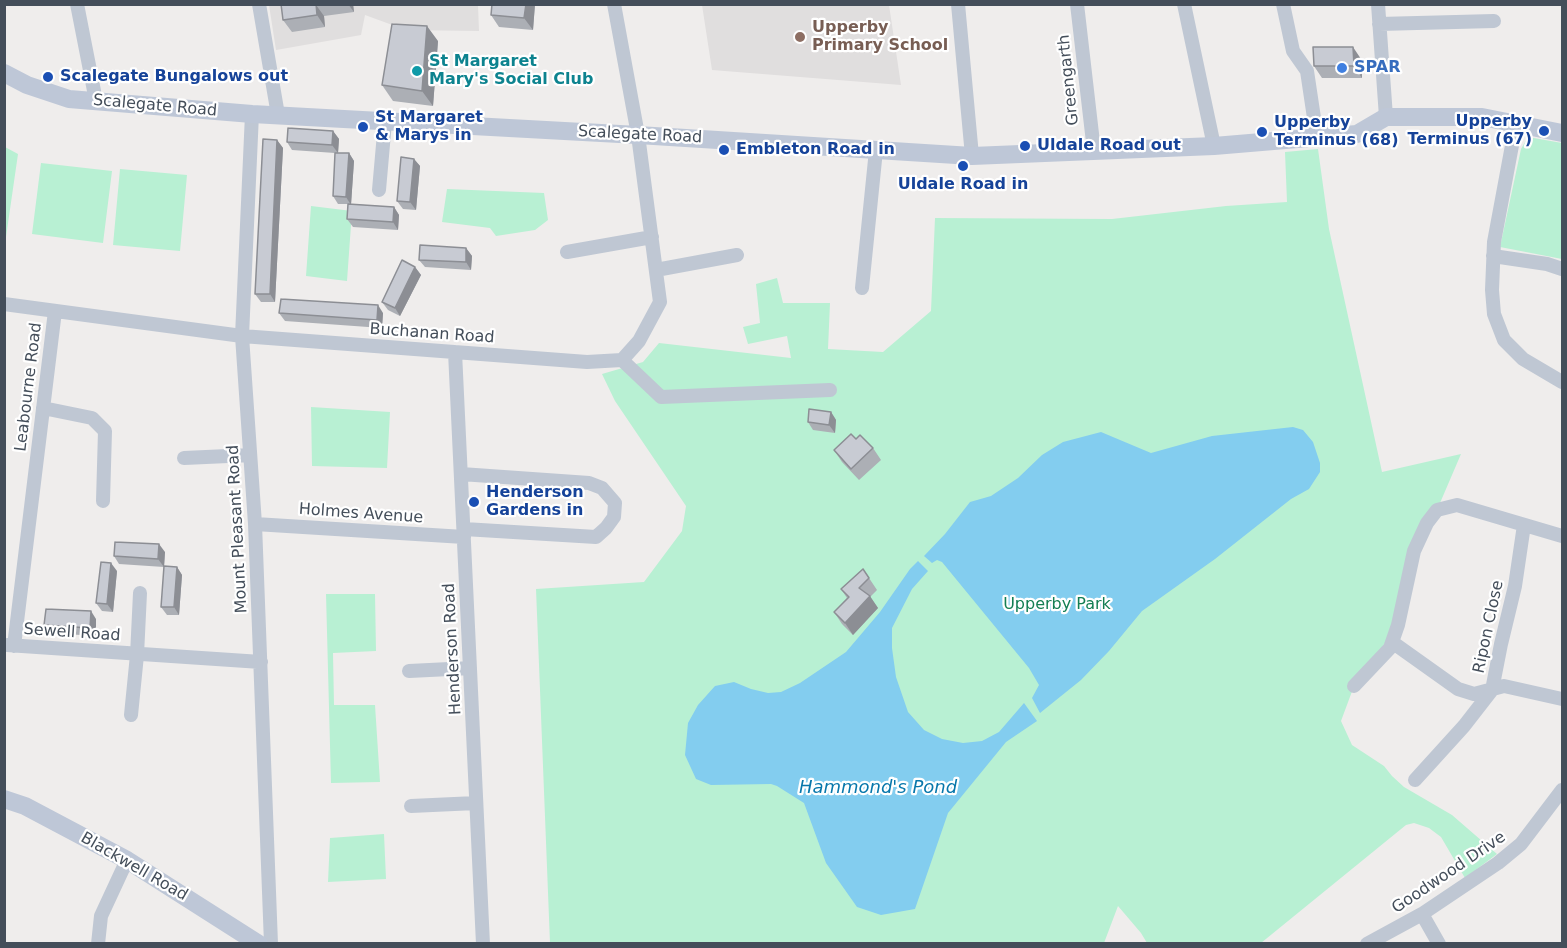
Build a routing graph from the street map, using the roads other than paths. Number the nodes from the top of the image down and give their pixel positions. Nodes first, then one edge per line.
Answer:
1 (77, 4) edge
2 (259, 4) edge
3 (614, 4) edge
4 (958, 4) edge
5 (1077, 4) edge
6 (1184, 4) edge
7 (1282, 4) edge
8 (1378, 4) edge
9 (1494, 21) dead end
10 (1379, 24) junction
11 (4, 74) edge
12 (96, 101) junction
13 (252, 114) junction
14 (278, 116) junction
15 (1386, 117) junction
16 (385, 122) junction
17 (1516, 124) junction
18 (1563, 132) edge
19 (638, 135) junction
20 (1317, 138) junction
21 (1214, 146) junction
22 (876, 150) junction
23 (1094, 151) junction
24 (972, 156) junction
25 (379, 190) dead end
26 (652, 237) junction
27 (567, 252) dead end
28 (737, 255) dead end
29 (1493, 255) junction
30 (1563, 269) edge
31 (656, 270) junction
32 (862, 288) dead end
33 (4, 304) edge
34 (55, 311) junction
35 (242, 336) junction
36 (455, 352) junction
37 (622, 360) junction
38 (1563, 382) edge
39 (830, 390) dead end
40 (43, 408) junction
41 (250, 455) junction
42 (184, 458) dead end
43 (461, 474) junction
44 (104, 501) dead end
45 (255, 524) junction
46 (1524, 525) junction
47 (464, 533) junction
48 (1563, 536) edge
49 (140, 593) dead end
50 (1392, 642) junction
51 (9, 645) edge
52 (137, 655) junction
53 (261, 662) junction
54 (470, 668) junction
55 (409, 671) dead end
56 (1354, 686) dead end
57 (1492, 690) junction
58 (1563, 699) edge
59 (130, 715) dead end
60 (1415, 780) dead end
61 (1563, 790) edge
62 (4, 799) edge
63 (476, 804) junction
64 (411, 806) dead end
65 (128, 860) junction
66 (1422, 914) junction
67 (98, 944) edge
68 (259, 944) edge
69 (271, 944) edge
70 (483, 944) edge
71 (1367, 944) edge
72 (1439, 944) edge

1 - 12 street
2 - 14 street
3 - 19 street
4 - 24 street
5 - 23 street, Greengarth
6 - 21 street
7 - 20 street
8 - 10 street
9 - 10 street
10 - 15 street
11 - 12 street, Scalegate Road
12 - 13 street, Scalegate Road
13 - 14 street, Scalegate Road
13 - 35 street, Mount Pleasant Road
14 - 16 street, Scalegate Road
15 - 17 street
15 - 20 street, Scalegate Road
16 - 19 street, Scalegate Road
16 - 25 street
17 - 18 street
17 - 29 street
19 - 22 street, Scalegate Road
19 - 26 street
20 - 21 street, Scalegate Road
21 - 23 street, Scalegate Road
22 - 24 street, Scalegate Road
22 - 32 street
23 - 24 street, Scalegate Road
26 - 27 street
26 - 31 street
28 - 31 street
29 - 30 street
29 - 38 street
31 - 37 street
33 - 34 street, Buchanan Road
34 - 35 street, Buchanan Road
34 - 40 street, Leabourne Road
35 - 36 street, Buchanan Road
35 - 41 street, Mount Pleasant Road
36 - 37 street, Buchanan Road
36 - 43 street, Henderson Road
37 - 39 street
40 - 44 street
40 - 51 street, Leabourne Road
41 - 42 street
41 - 45 street, Mount Pleasant Road
43 - 47 street, Henderson Road
43 - 47 street, Holmes Avenue
45 - 47 street, Holmes Avenue
45 - 53 street, Mount Pleasant Road
46 - 48 street
46 - 50 street
46 - 57 street, Ripon Close
47 - 54 street, Henderson Road
49 - 52 street, Sewell Road
50 - 56 street
50 - 57 street
51 - 52 street, Sewell Road
52 - 53 street, Sewell Road
52 - 59 street
53 - 69 street, Mount Pleasant Road
54 - 55 street
54 - 63 street, Henderson Road
57 - 58 street
57 - 60 street, Ripon Close
61 - 66 street, Goodwood Drive
62 - 65 street, Blackwell Road
63 - 64 street
63 - 70 street, Henderson Road
65 - 67 street
65 - 68 street, Blackwell Road
66 - 71 street, Goodwood Drive
66 - 72 street

